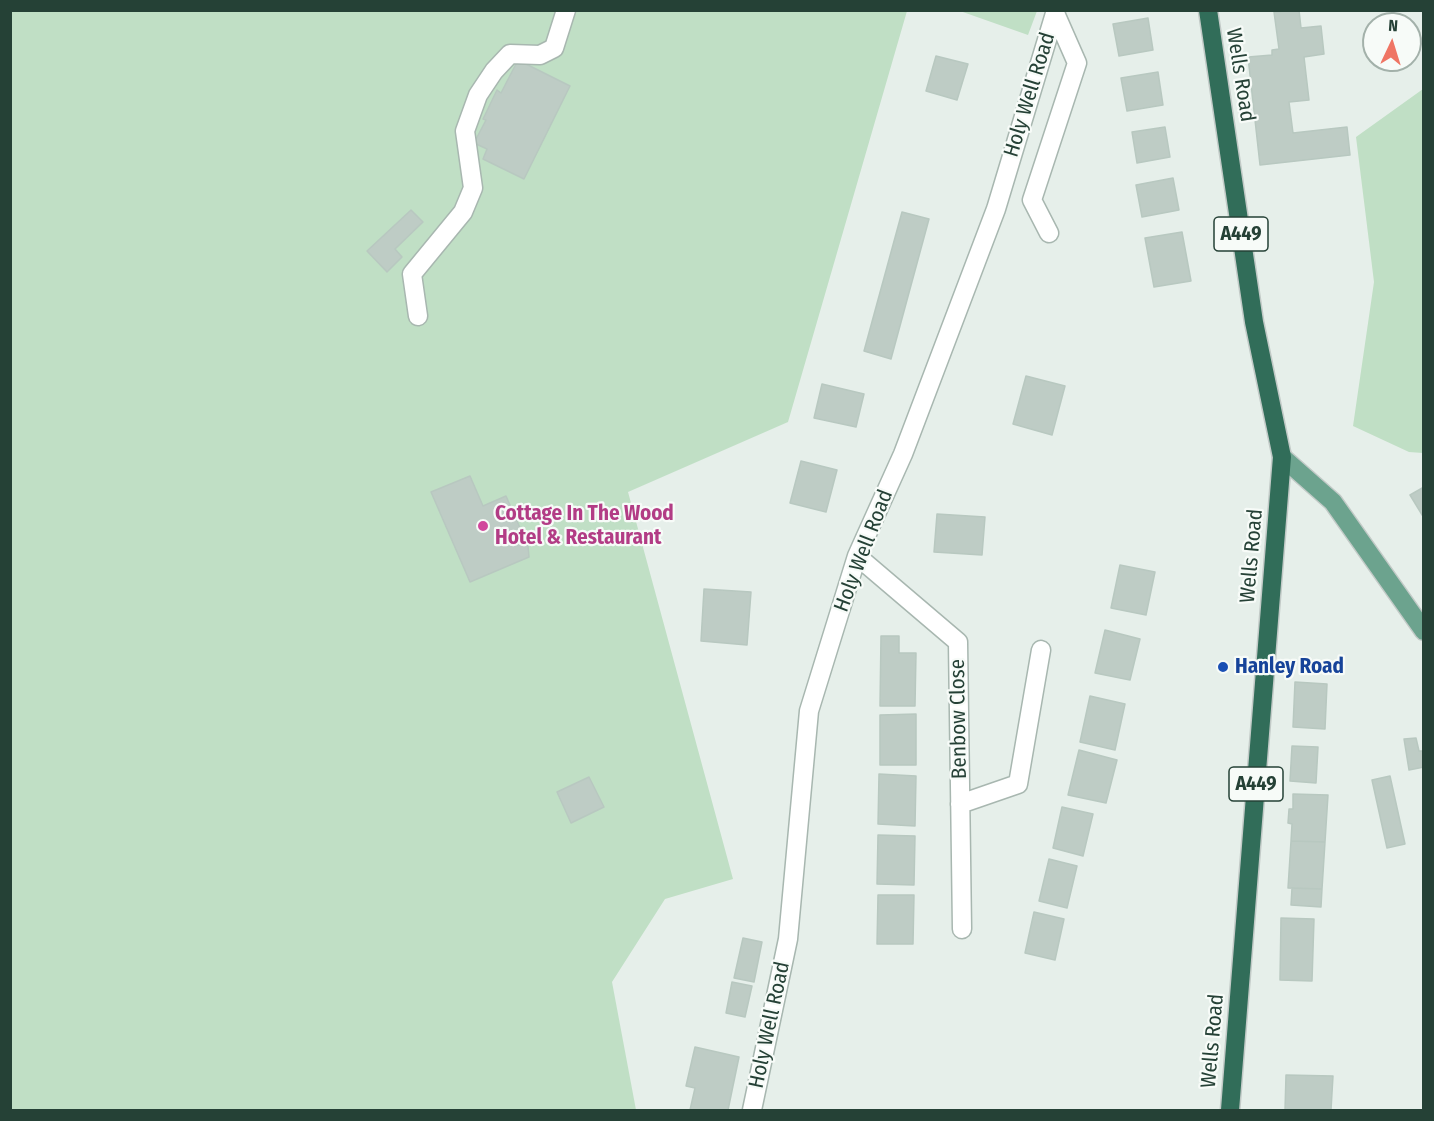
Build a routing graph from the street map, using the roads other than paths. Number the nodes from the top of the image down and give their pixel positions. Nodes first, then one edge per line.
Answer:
1 (566, 10) edge
2 (1208, 10) edge
3 (1055, 12) edge
4 (1049, 233) dead end
5 (418, 316) dead end
6 (1282, 457) junction
7 (857, 556) junction
8 (1424, 631) edge
9 (1041, 650) dead end
10 (960, 804) junction
11 (962, 929) dead end
12 (752, 1110) edge
13 (1230, 1110) edge

1 - 5 street
2 - 6 highway, Wells Road / A449
3 - 4 street
3 - 7 street, Holy Well Road
6 - 8 main road
6 - 13 highway, Wells Road / A449
7 - 10 street, Benbow Close
7 - 12 street, Holy Well Road
9 - 10 street
10 - 11 street, Benbow Close

